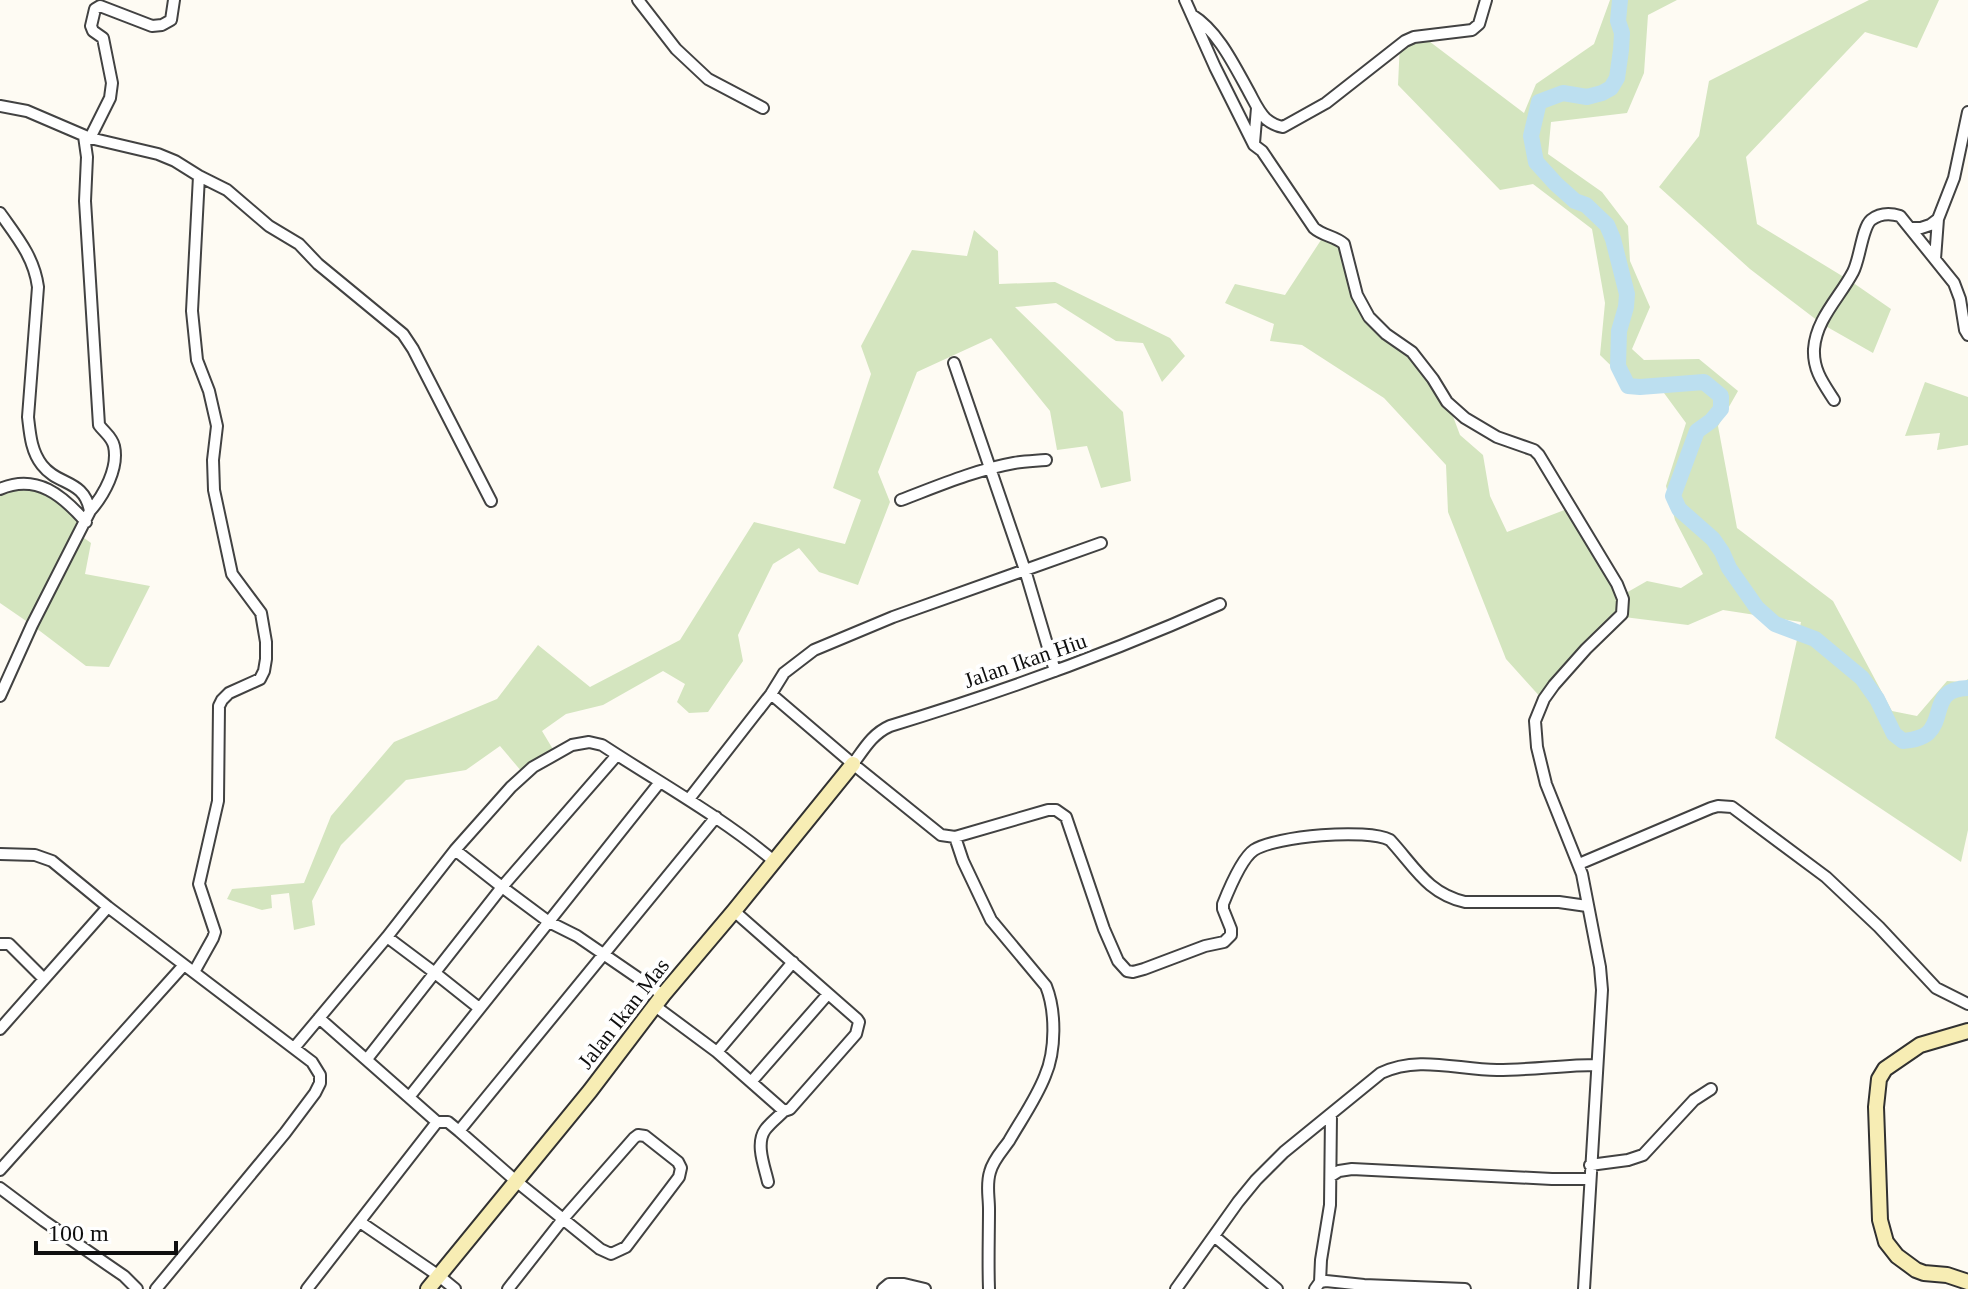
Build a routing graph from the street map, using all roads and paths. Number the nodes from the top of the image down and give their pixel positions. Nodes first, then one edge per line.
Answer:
1 (174, 0) edge
2 (638, 0) edge
3 (1185, 0) edge
4 (1486, 0) edge
5 (1190, 14) junction
6 (0, 106) edge
7 (763, 108) dead end
8 (1257, 108) junction
9 (1968, 112) edge
10 (87, 137) junction
11 (1254, 145) junction
12 (199, 176) junction
13 (0, 213) edge
14 (1938, 219) junction
15 (1911, 228) junction
16 (1935, 259) junction
17 (1968, 335) edge
18 (954, 363) dead end
19 (1834, 400) dead end
20 (1046, 460) dead end
21 (991, 468) junction
22 (0, 489) edge
23 (901, 500) dead end
24 (491, 501) dead end
25 (88, 517) junction
26 (1101, 543) dead end
27 (1025, 570) junction
28 (1220, 604) dead end
29 (1055, 671) junction
30 (771, 694) junction
31 (0, 696) edge
32 (617, 755) junction
33 (853, 764) junction
34 (660, 782) junction
35 (689, 799) junction
36 (716, 817) junction
37 (955, 837) junction
38 (455, 850) junction
39 (0, 854) edge
40 (774, 861) junction
41 (1579, 864) junction
42 (502, 887) junction
43 (1587, 906) junction
44 (108, 907) junction
45 (734, 911) junction
46 (549, 922) junction
47 (387, 937) junction
48 (0, 944) edge
49 (604, 954) junction
50 (793, 962) junction
51 (189, 968) junction
52 (435, 973) junction
53 (44, 979) junction
54 (828, 994) junction
55 (659, 1001) junction
56 (1968, 1004) edge
57 (479, 1008) junction
58 (319, 1018) junction
59 (0, 1029) edge
60 (1968, 1031) edge
61 (294, 1048) junction
62 (717, 1052) junction
63 (367, 1059) junction
64 (1597, 1065) junction
65 (751, 1082) junction
66 (1711, 1089) dead end
67 (410, 1096) junction
68 (784, 1111) junction
69 (1331, 1115) junction
70 (437, 1122) junction
71 (459, 1131) junction
72 (1590, 1165) junction
73 (0, 1170) edge
74 (1331, 1176) junction
75 (1590, 1179) junction
76 (516, 1181) junction
77 (768, 1182) dead end
78 (0, 1188) edge
79 (563, 1219) junction
80 (360, 1222) junction
81 (1214, 1236) junction
82 (439, 1276) junction
83 (1968, 1282) edge
84 (1317, 1286) edge
85 (137, 1289) edge
86 (156, 1289) edge
87 (307, 1289) edge
88 (428, 1289) edge
89 (455, 1289) edge
90 (508, 1289) edge
91 (883, 1289) edge
92 (925, 1289) edge
93 (989, 1289) edge
94 (1176, 1289) edge
95 (1277, 1289) edge
96 (1465, 1289) edge
97 (1584, 1289) edge

1 - 10 street
2 - 7 street
3 - 5 street
4 - 8 street
5 - 8 street
5 - 11 street
6 - 10 street
8 - 11 street
9 - 14 street
10 - 12 street
10 - 25 street
11 - 41 street
12 - 24 street
12 - 51 street
13 - 25 street
14 - 15 street
14 - 16 street
15 - 16 street
15 - 19 street
16 - 17 street
18 - 21 street
20 - 21 street
21 - 23 street
21 - 27 street
22 - 25 street
25 - 31 street
26 - 27 street
27 - 29 street
27 - 30 street
28 - 29 street, Jalan Ikan Hiu
29 - 33 street, Jalan Ikan Hiu
30 - 33 street
30 - 35 street
32 - 34 street
32 - 38 street
32 - 42 street
33 - 37 street
33 - 40 street, Jalan Ikan Mas
34 - 35 street
34 - 46 street
35 - 36 street
36 - 40 street
36 - 49 street
37 - 43 street
37 - 93 street
38 - 42 street
38 - 47 street
39 - 44 street
40 - 45 street, Jalan Ikan Mas
41 - 43 street
41 - 56 street
42 - 46 street
42 - 52 street
43 - 64 street
44 - 51 street
44 - 53 street
45 - 50 street
45 - 55 street, Jalan Ikan Mas
46 - 49 street
46 - 57 street
47 - 52 street
47 - 58 street
48 - 53 street
49 - 55 street
49 - 71 street
50 - 54 street
50 - 62 street
51 - 61 street
51 - 73 street
52 - 57 street
52 - 63 street
53 - 59 street
54 - 65 street
54 - 68 street
55 - 62 street
55 - 76 street, Jalan Ikan Mas
57 - 67 street
58 - 61 street
58 - 63 street
60 - 83 street
61 - 86 street
62 - 65 street
63 - 67 street
64 - 69 street
64 - 72 street
65 - 68 street
66 - 72 street
67 - 70 street
68 - 77 street
69 - 74 street
69 - 81 street
70 - 71 street
70 - 80 street
71 - 76 street
72 - 75 street
74 - 75 street
74 - 84 street
75 - 97 street
76 - 79 street
76 - 82 street, Jalan Ikan Mas
78 - 85 street
79 - 79 street
79 - 90 street
80 - 82 street
80 - 87 street
81 - 94 street
81 - 95 street
82 - 88 street, Jalan Ikan Mas
82 - 89 street
84 - 96 street
91 - 92 street

